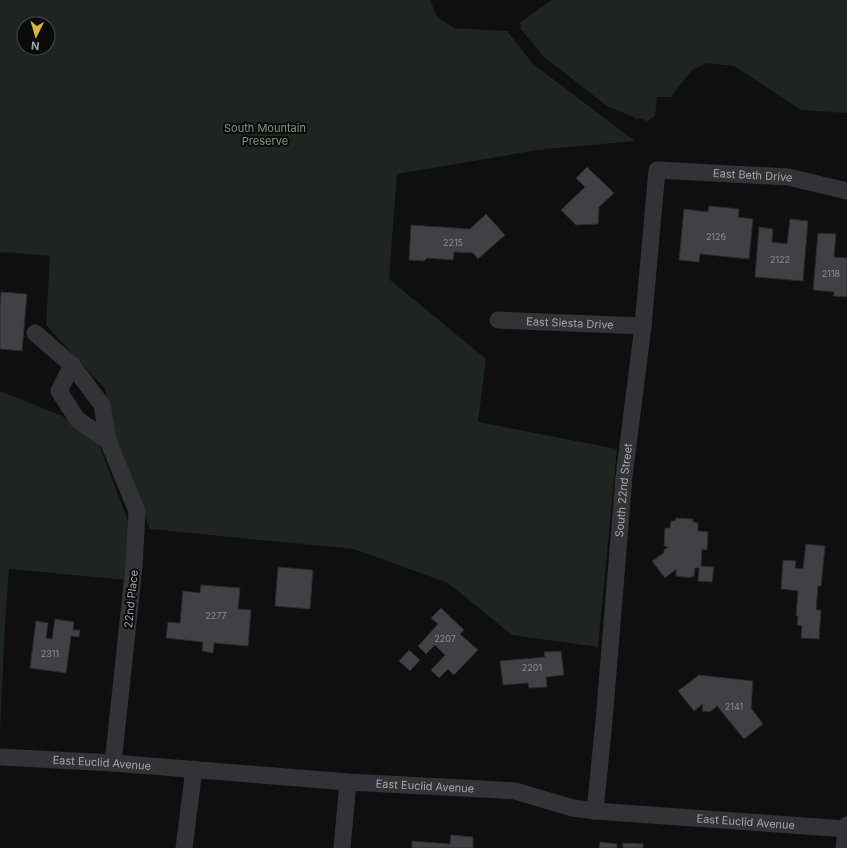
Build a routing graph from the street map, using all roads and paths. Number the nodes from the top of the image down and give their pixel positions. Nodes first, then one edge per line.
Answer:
1 (657, 170) joint
2 (847, 191) edge
3 (498, 320) dead end
4 (643, 326) junction
5 (35, 333) dead end
6 (72, 365) junction
7 (108, 441) junction
8 (0, 757) edge
9 (113, 763) junction
10 (194, 769) junction
11 (348, 782) junction
12 (595, 811) junction
13 (847, 825) edge
14 (847, 829) edge
15 (184, 848) edge
16 (342, 848) edge
17 (844, 848) edge

1 - 2 street, East Beth Drive
1 - 4 street, South 22nd Street
3 - 4 street, East Siesta Drive
4 - 12 street, South 22nd Street
5 - 6 street, 22nd Place
6 - 7 street, 22nd Place
6 - 7 street
7 - 9 street, 22nd Place
8 - 9 street, East Euclid Avenue
9 - 10 street, East Euclid Avenue
10 - 11 street, East Euclid Avenue
10 - 15 street
11 - 12 street, East Euclid Avenue
11 - 16 street
12 - 14 street, East Euclid Avenue
13 - 14 street
14 - 17 street

